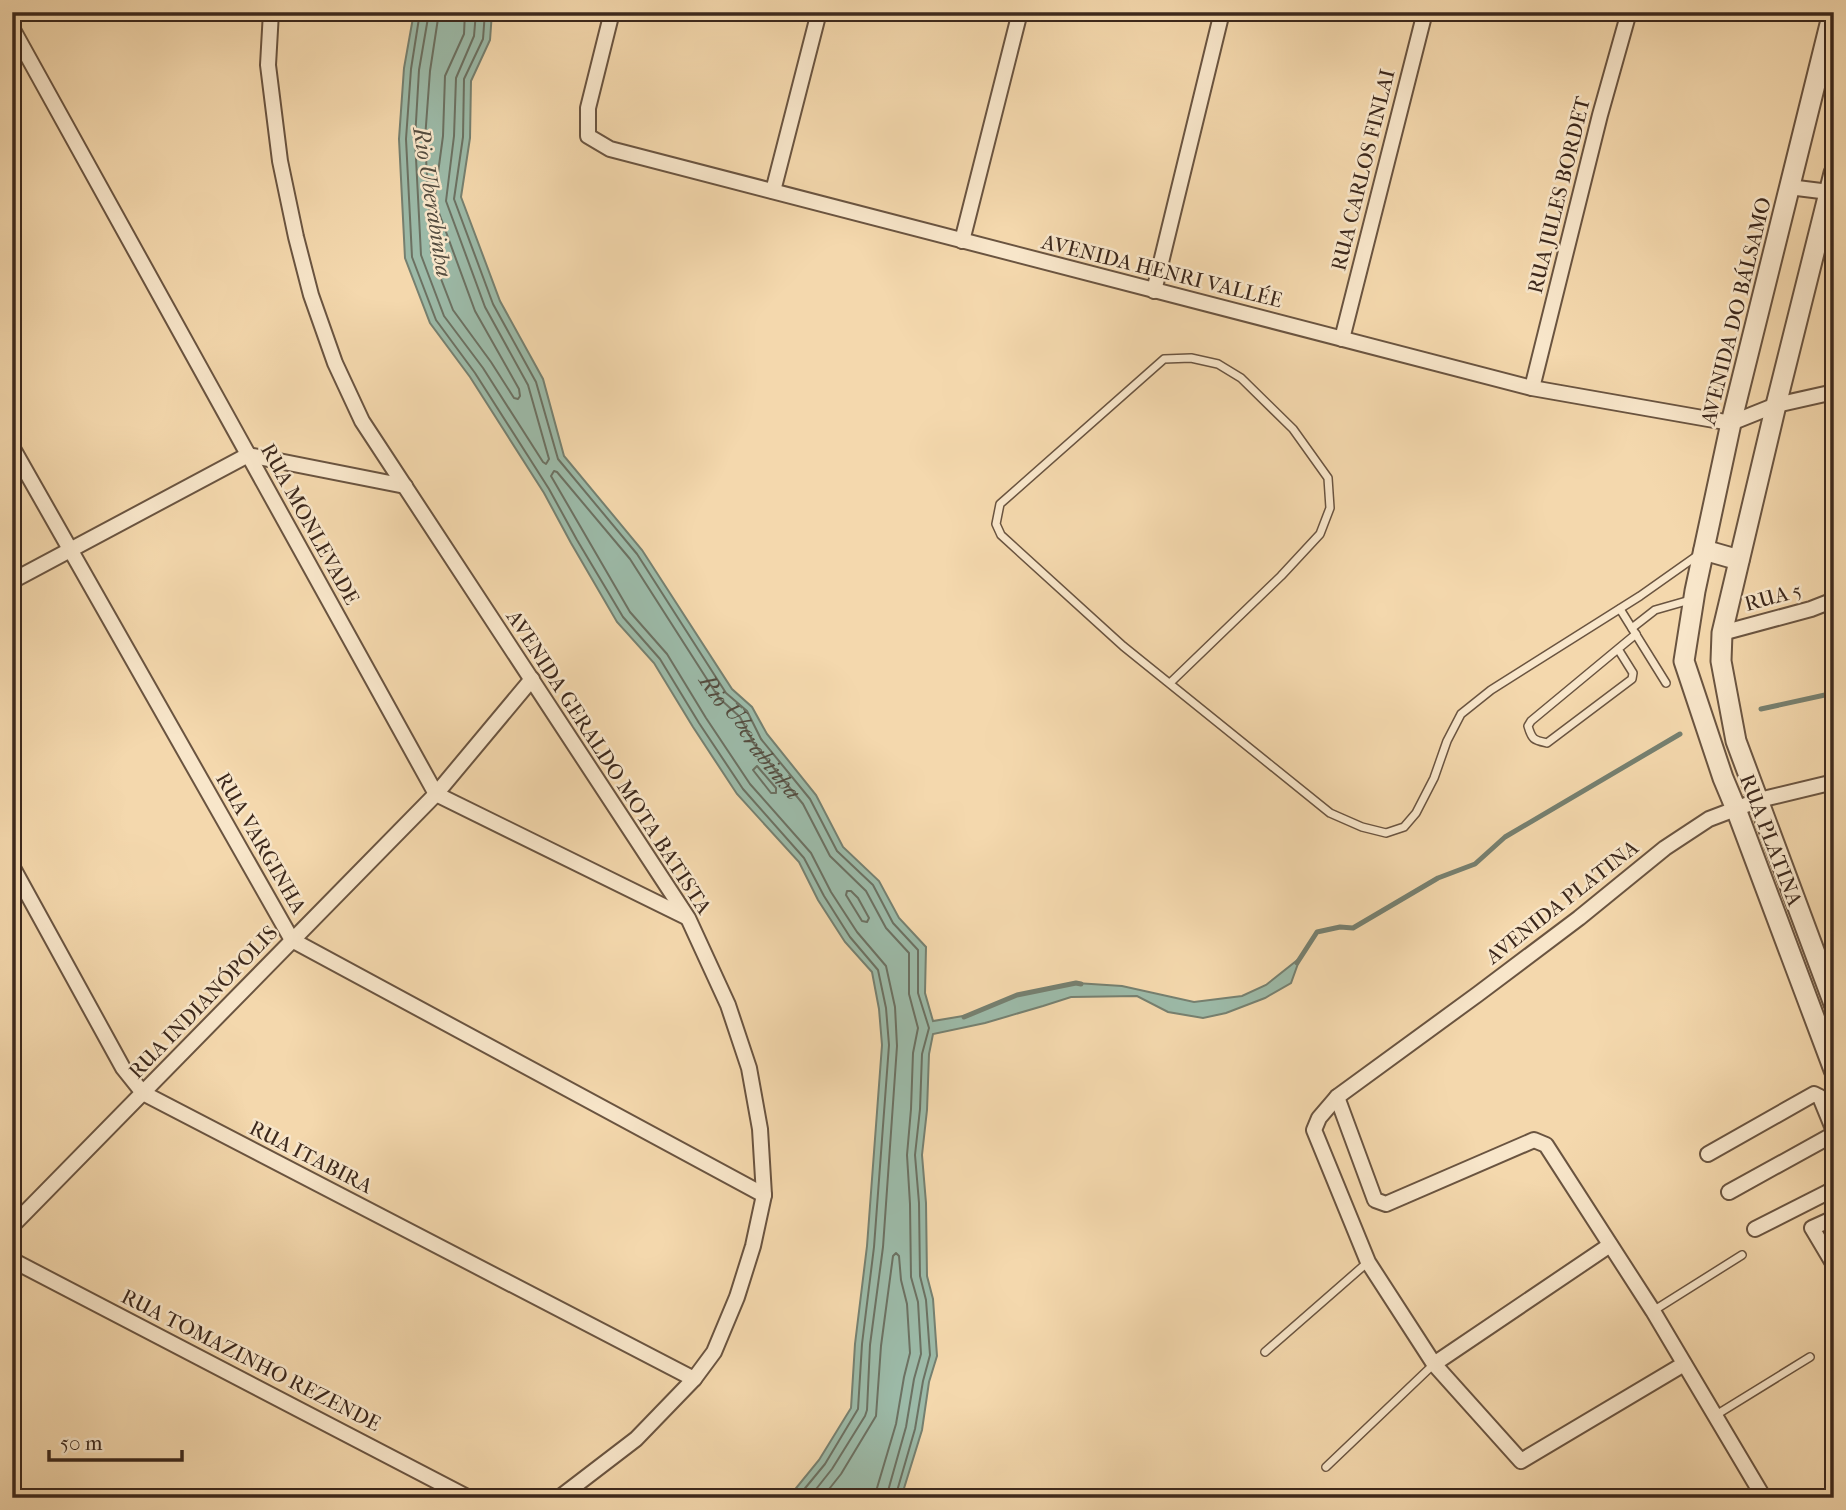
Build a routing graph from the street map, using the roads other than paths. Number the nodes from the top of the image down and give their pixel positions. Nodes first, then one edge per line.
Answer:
1 (271, 12) edge
2 (612, 12) edge
3 (818, 12) edge
4 (1020, 12) edge
5 (1222, 12) edge
6 (1424, 12) edge
7 (1629, 12) edge
8 (1833, 12) edge
9 (12, 28) edge
10 (1832, 186) edge
11 (1789, 187) junction
12 (772, 191) junction
13 (962, 241) junction
14 (1154, 291) junction
15 (1342, 339) junction
16 (1532, 388) junction
17 (1834, 391) edge
18 (1776, 405) junction
19 (1731, 423) junction
20 (12, 447) edge
21 (248, 455) junction
22 (405, 486) junction
23 (69, 550) junction
24 (1704, 550) junction
25 (1739, 560) junction
26 (12, 581) edge
27 (1693, 599) junction
28 (1834, 600) edge
29 (1620, 608) junction
30 (1689, 623) joint
31 (1634, 631) junction
32 (1722, 633) junction
33 (1618, 649) junction
34 (532, 679) junction
35 (1170, 683) junction
36 (1666, 683) dead end
37 (1834, 782) edge
38 (436, 794) junction
39 (1759, 800) junction
40 (1736, 809) junction
41 (12, 866) edge
42 (688, 918) junction
43 (292, 940) junction
44 (1834, 1004) edge
45 (1834, 1070) edge
46 (143, 1093) junction
47 (1337, 1097) junction
48 (1834, 1132) edge
49 (1708, 1154) dead end
50 (1834, 1189) edge
51 (1730, 1192) dead end
52 (764, 1195) junction
53 (1800, 1206) junction
54 (1834, 1218) edge
55 (12, 1226) edge
56 (1812, 1228) junction
57 (1755, 1229) dead end
58 (1610, 1245) junction
59 (1742, 1255) dead end
60 (12, 1260) edge
61 (1368, 1262) junction
62 (1834, 1265) edge
63 (1653, 1311) junction
64 (1265, 1352) dead end
65 (1810, 1357) dead end
66 (1434, 1364) junction
67 (1684, 1364) junction
68 (694, 1378) junction
69 (1716, 1415) junction
70 (1326, 1467) dead end
71 (469, 1498) edge
72 (559, 1498) edge
73 (1764, 1498) edge

1 - 22 street, AVENIDA GERALDO MOTA BATISTA
2 - 12 street, AVENIDA HENRI VALLÉE
3 - 12 street
4 - 13 street
5 - 14 street
6 - 15 street, RUA CARLOS FINLAI
7 - 16 street, RUA JULES BORDET
8 - 11 street, AVENIDA DO BÁLSAMO
9 - 21 street, RUA MONLEVADE
10 - 11 street
10 - 18 street
11 - 19 street, AVENIDA DO BÁLSAMO
12 - 13 street, AVENIDA HENRI VALLÉE
13 - 14 street, AVENIDA HENRI VALLÉE
14 - 15 street, AVENIDA HENRI VALLÉE
15 - 16 street, AVENIDA HENRI VALLÉE
16 - 19 street, AVENIDA HENRI VALLÉE
17 - 18 street
18 - 19 street
18 - 25 street
19 - 24 street, AVENIDA DO BÁLSAMO
20 - 23 street, RUA VARGINHA
21 - 22 street
21 - 23 street
21 - 38 street, RUA MONLEVADE
22 - 34 street, AVENIDA GERALDO MOTA BATISTA
23 - 26 street
23 - 43 street, RUA VARGINHA
24 - 25 street
24 - 27 street, AVENIDA DO BÁLSAMO
24 - 29 lane
25 - 32 street
27 - 30 street, AVENIDA DO BÁLSAMO
27 - 31 lane
28 - 32 street, RUA 5
29 - 31 lane
29 - 35 lane
30 - 40 street, RUA PLATINA
31 - 33 lane
31 - 36 lane
32 - 39 street, RUA PLATINA
33 - 33 lane
34 - 38 street, RUA INDIANÓPOLIS
34 - 42 street, AVENIDA GERALDO MOTA BATISTA
35 - 35 lane
37 - 39 street, AVENIDA PLATINA
38 - 42 street
38 - 43 street, RUA INDIANÓPOLIS
39 - 40 street, AVENIDA PLATINA
39 - 44 street, RUA PLATINA
40 - 45 street, RUA PLATINA
40 - 47 street, AVENIDA PLATINA
41 - 46 street, RUA ITABIRA
42 - 52 street, AVENIDA GERALDO MOTA BATISTA
43 - 46 street, RUA INDIANÓPOLIS
43 - 52 street, RUA VARGINHA
46 - 55 street, RUA INDIANÓPOLIS
46 - 68 street, RUA ITABIRA
47 - 58 street
47 - 61 street, AVENIDA PLATINA
48 - 49 street
48 - 51 street
50 - 53 street
52 - 68 street, AVENIDA GERALDO MOTA BATISTA
53 - 56 street
53 - 57 street
54 - 56 street
56 - 62 street
58 - 63 street
58 - 66 street
59 - 63 lane
60 - 71 street, RUA TOMAZINHO REZENDE
61 - 64 lane
61 - 66 street
63 - 67 street
65 - 69 lane
66 - 67 street
66 - 70 lane
67 - 69 street
68 - 72 street, AVENIDA GERALDO MOTA BATISTA
69 - 73 street

